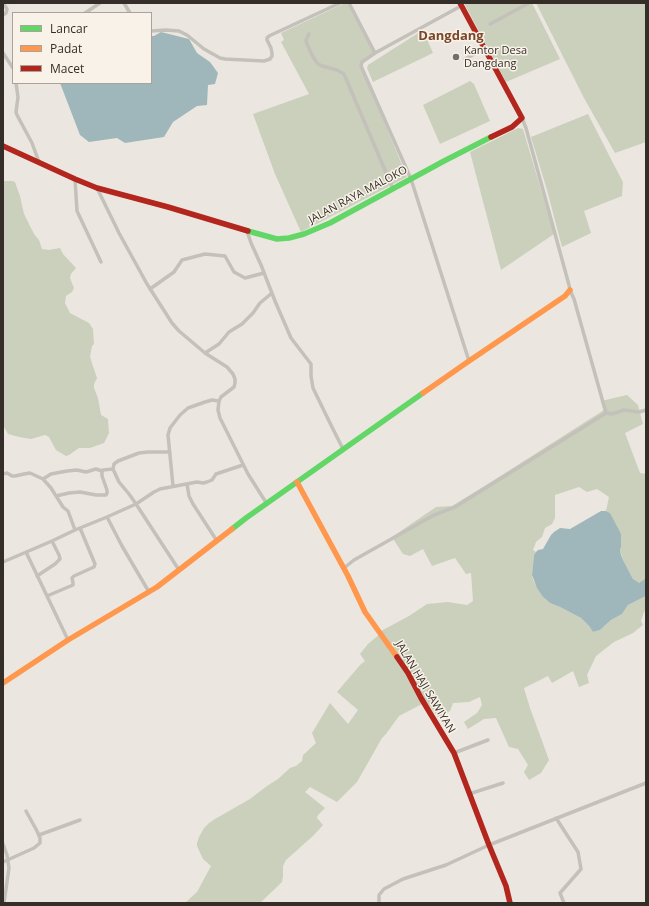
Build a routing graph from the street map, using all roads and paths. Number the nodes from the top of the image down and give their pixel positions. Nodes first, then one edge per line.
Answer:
1 (3, 3) edge
2 (124, 3) edge
3 (340, 3) edge
4 (349, 3) edge
5 (529, 3) edge
6 (98, 4) edge
7 (460, 4) edge
8 (86, 12) edge
9 (129, 12) edge
10 (3, 15) edge
11 (490, 24) dead end
12 (152, 31) edge
13 (309, 34) dead end
14 (484, 49) junction
15 (3, 53) edge
16 (375, 53) junction
17 (465, 59) dead end
18 (12, 66) edge
19 (16, 84) edge
20 (522, 118) junction
21 (3, 146) edge
22 (40, 163) junction
23 (74, 179) junction
24 (411, 179) junction
25 (97, 188) junction
26 (394, 189) junction
27 (247, 231) junction
28 (100, 262) dead end
29 (264, 273) junction
30 (150, 289) junction
31 (570, 290) junction
32 (272, 293) junction
33 (205, 353) junction
34 (469, 361) junction
35 (219, 401) junction
36 (646, 410) edge
37 (606, 413) junction
38 (344, 449) junction
39 (169, 452) junction
40 (243, 465) junction
41 (113, 469) junction
42 (102, 471) junction
43 (3, 474) edge
44 (43, 479) junction
45 (298, 482) junction
46 (187, 484) junction
47 (173, 486) junction
48 (56, 496) junction
49 (136, 504) junction
50 (267, 504) junction
51 (107, 517) junction
52 (80, 528) junction
53 (75, 530) junction
54 (52, 541) junction
55 (217, 541) junction
56 (26, 552) junction
57 (3, 562) edge
58 (344, 568) junction
59 (179, 570) junction
60 (37, 576) junction
61 (149, 592) junction
62 (47, 596) junction
63 (68, 640) junction
64 (3, 683) edge
65 (488, 740) dead end
66 (454, 753) junction
67 (503, 783) dead end
68 (646, 784) edge
69 (469, 794) junction
70 (26, 811) dead end
71 (556, 818) junction
72 (80, 820) dead end
73 (39, 834) junction
74 (3, 844) edge
75 (489, 845) junction
76 (8, 860) junction
77 (3, 862) edge
78 (4, 903) edge
79 (379, 903) edge
80 (509, 903) edge
81 (564, 903) edge

1 - 10 street
2 - 9 street
3 - 12 street
4 - 16 street
5 - 11 street
6 - 8 street
7 - 14 street
7 - 16 street
13 - 26 street
14 - 17 street
14 - 20 street
15 - 18 street
16 - 24 street
19 - 22 street
20 - 24 street, JALAN RAYA MALOKO
20 - 31 street
21 - 22 street, JALAN RAYA MALOKO
22 - 23 street, JALAN RAYA MALOKO
23 - 25 street, JALAN RAYA MALOKO
23 - 28 street
24 - 26 street, JALAN RAYA MALOKO
24 - 34 street
25 - 27 street, JALAN RAYA MALOKO
25 - 30 street
26 - 27 street, JALAN RAYA MALOKO
27 - 29 street
29 - 30 street
29 - 32 street
30 - 33 street
31 - 34 street
31 - 37 street
32 - 33 street
32 - 38 street
33 - 35 street
34 - 38 street
35 - 39 street
35 - 40 street
36 - 37 street
37 - 58 street
38 - 45 street
39 - 41 street
39 - 47 street
40 - 46 street
40 - 50 street
41 - 42 street
41 - 49 street
42 - 44 street
42 - 48 street
43 - 44 street
44 - 48 street
45 - 50 street
45 - 58 street, JALAN HAJI SAWIYAN
46 - 47 street
46 - 55 street
47 - 49 street
48 - 53 street
49 - 51 street
49 - 59 street
50 - 55 street
51 - 52 street
51 - 61 street
52 - 53 street
52 - 62 street
53 - 54 street
54 - 56 street
54 - 60 street
55 - 59 street
56 - 57 street
56 - 60 street
58 - 66 street, JALAN HAJI SAWIYAN
59 - 61 street
60 - 62 street
61 - 63 street
62 - 63 street
63 - 64 street
65 - 66 street
66 - 69 street, JALAN HAJI SAWIYAN
67 - 69 street
68 - 71 street
69 - 75 street, JALAN HAJI SAWIYAN
70 - 73 street
71 - 75 street
71 - 81 street
72 - 73 street
73 - 76 street
74 - 76 street
75 - 79 street
75 - 80 street, JALAN HAJI SAWIYAN
76 - 77 street
76 - 78 street

